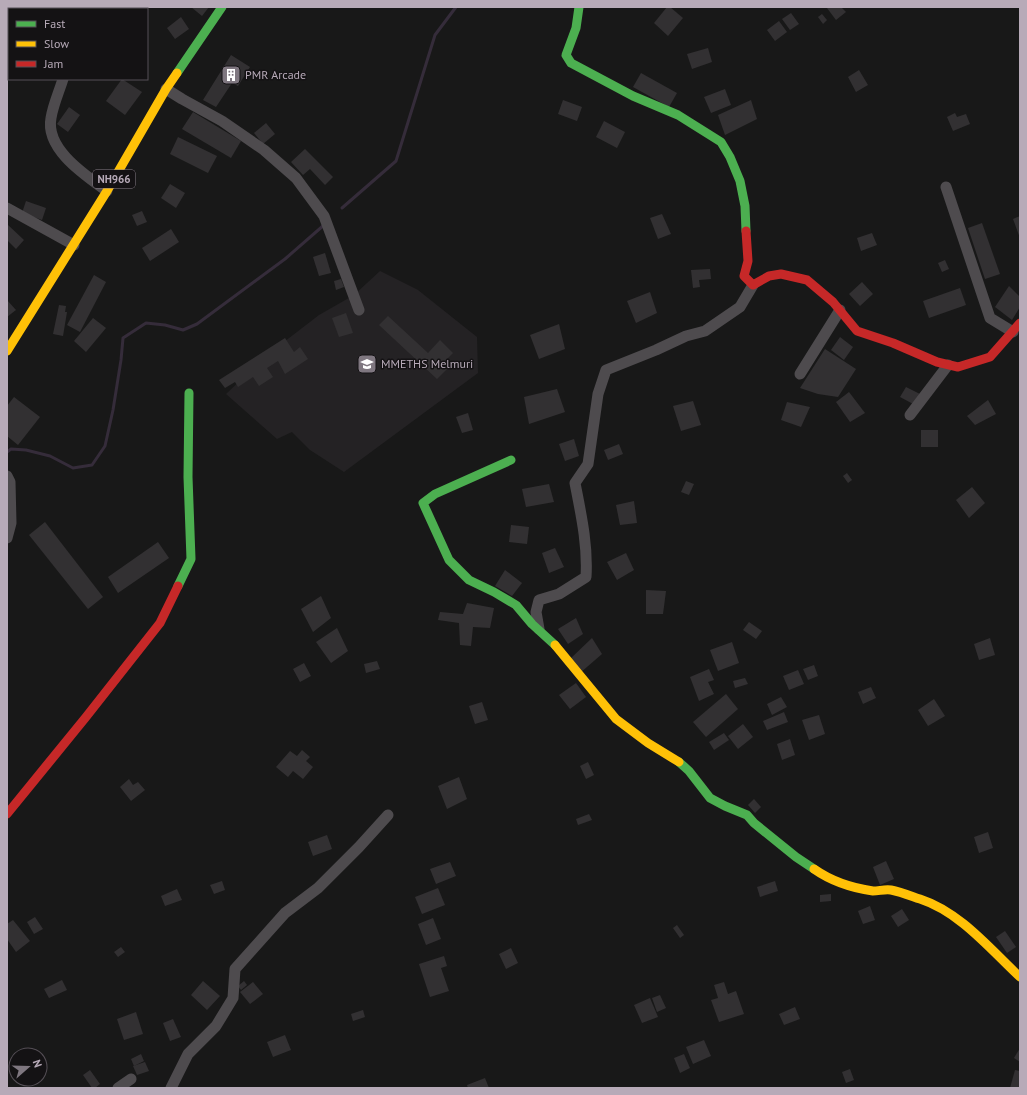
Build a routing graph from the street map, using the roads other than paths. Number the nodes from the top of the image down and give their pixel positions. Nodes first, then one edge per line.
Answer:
1 (222, 7) edge
2 (579, 7) edge
3 (63, 80) edge
4 (166, 89) junction
5 (946, 187) dead end
6 (106, 191) junction
7 (7, 208) edge
8 (74, 245) junction
9 (752, 284) junction
10 (359, 310) dead end
11 (840, 310) junction
12 (1016, 327) edge
13 (7, 329) edge
14 (17, 336) junction
15 (7, 351) edge
16 (948, 365) junction
17 (800, 374) dead end
18 (189, 393) dead end
19 (910, 415) dead end
20 (511, 460) dead end
21 (7, 476) edge
22 (7, 538) edge
23 (539, 629) junction
24 (7, 814) edge
25 (388, 814) dead end
26 (1020, 978) edge
27 (131, 1079) dead end
28 (118, 1088) edge
29 (171, 1088) edge

1 - 4 main road, NH966
2 - 9 main road
3 - 6 street
4 - 6 main road, NH966
4 - 10 street
5 - 12 street
6 - 8 main road, NH966
7 - 8 street
8 - 14 main road, NH966
9 - 11 main road
9 - 23 street
11 - 16 main road
11 - 17 street
12 - 16 main road
13 - 14 street
14 - 15 main road, NH966
16 - 19 street
18 - 24 main road
20 - 23 main road
21 - 22 street
23 - 26 main road
25 - 29 street
27 - 28 street

